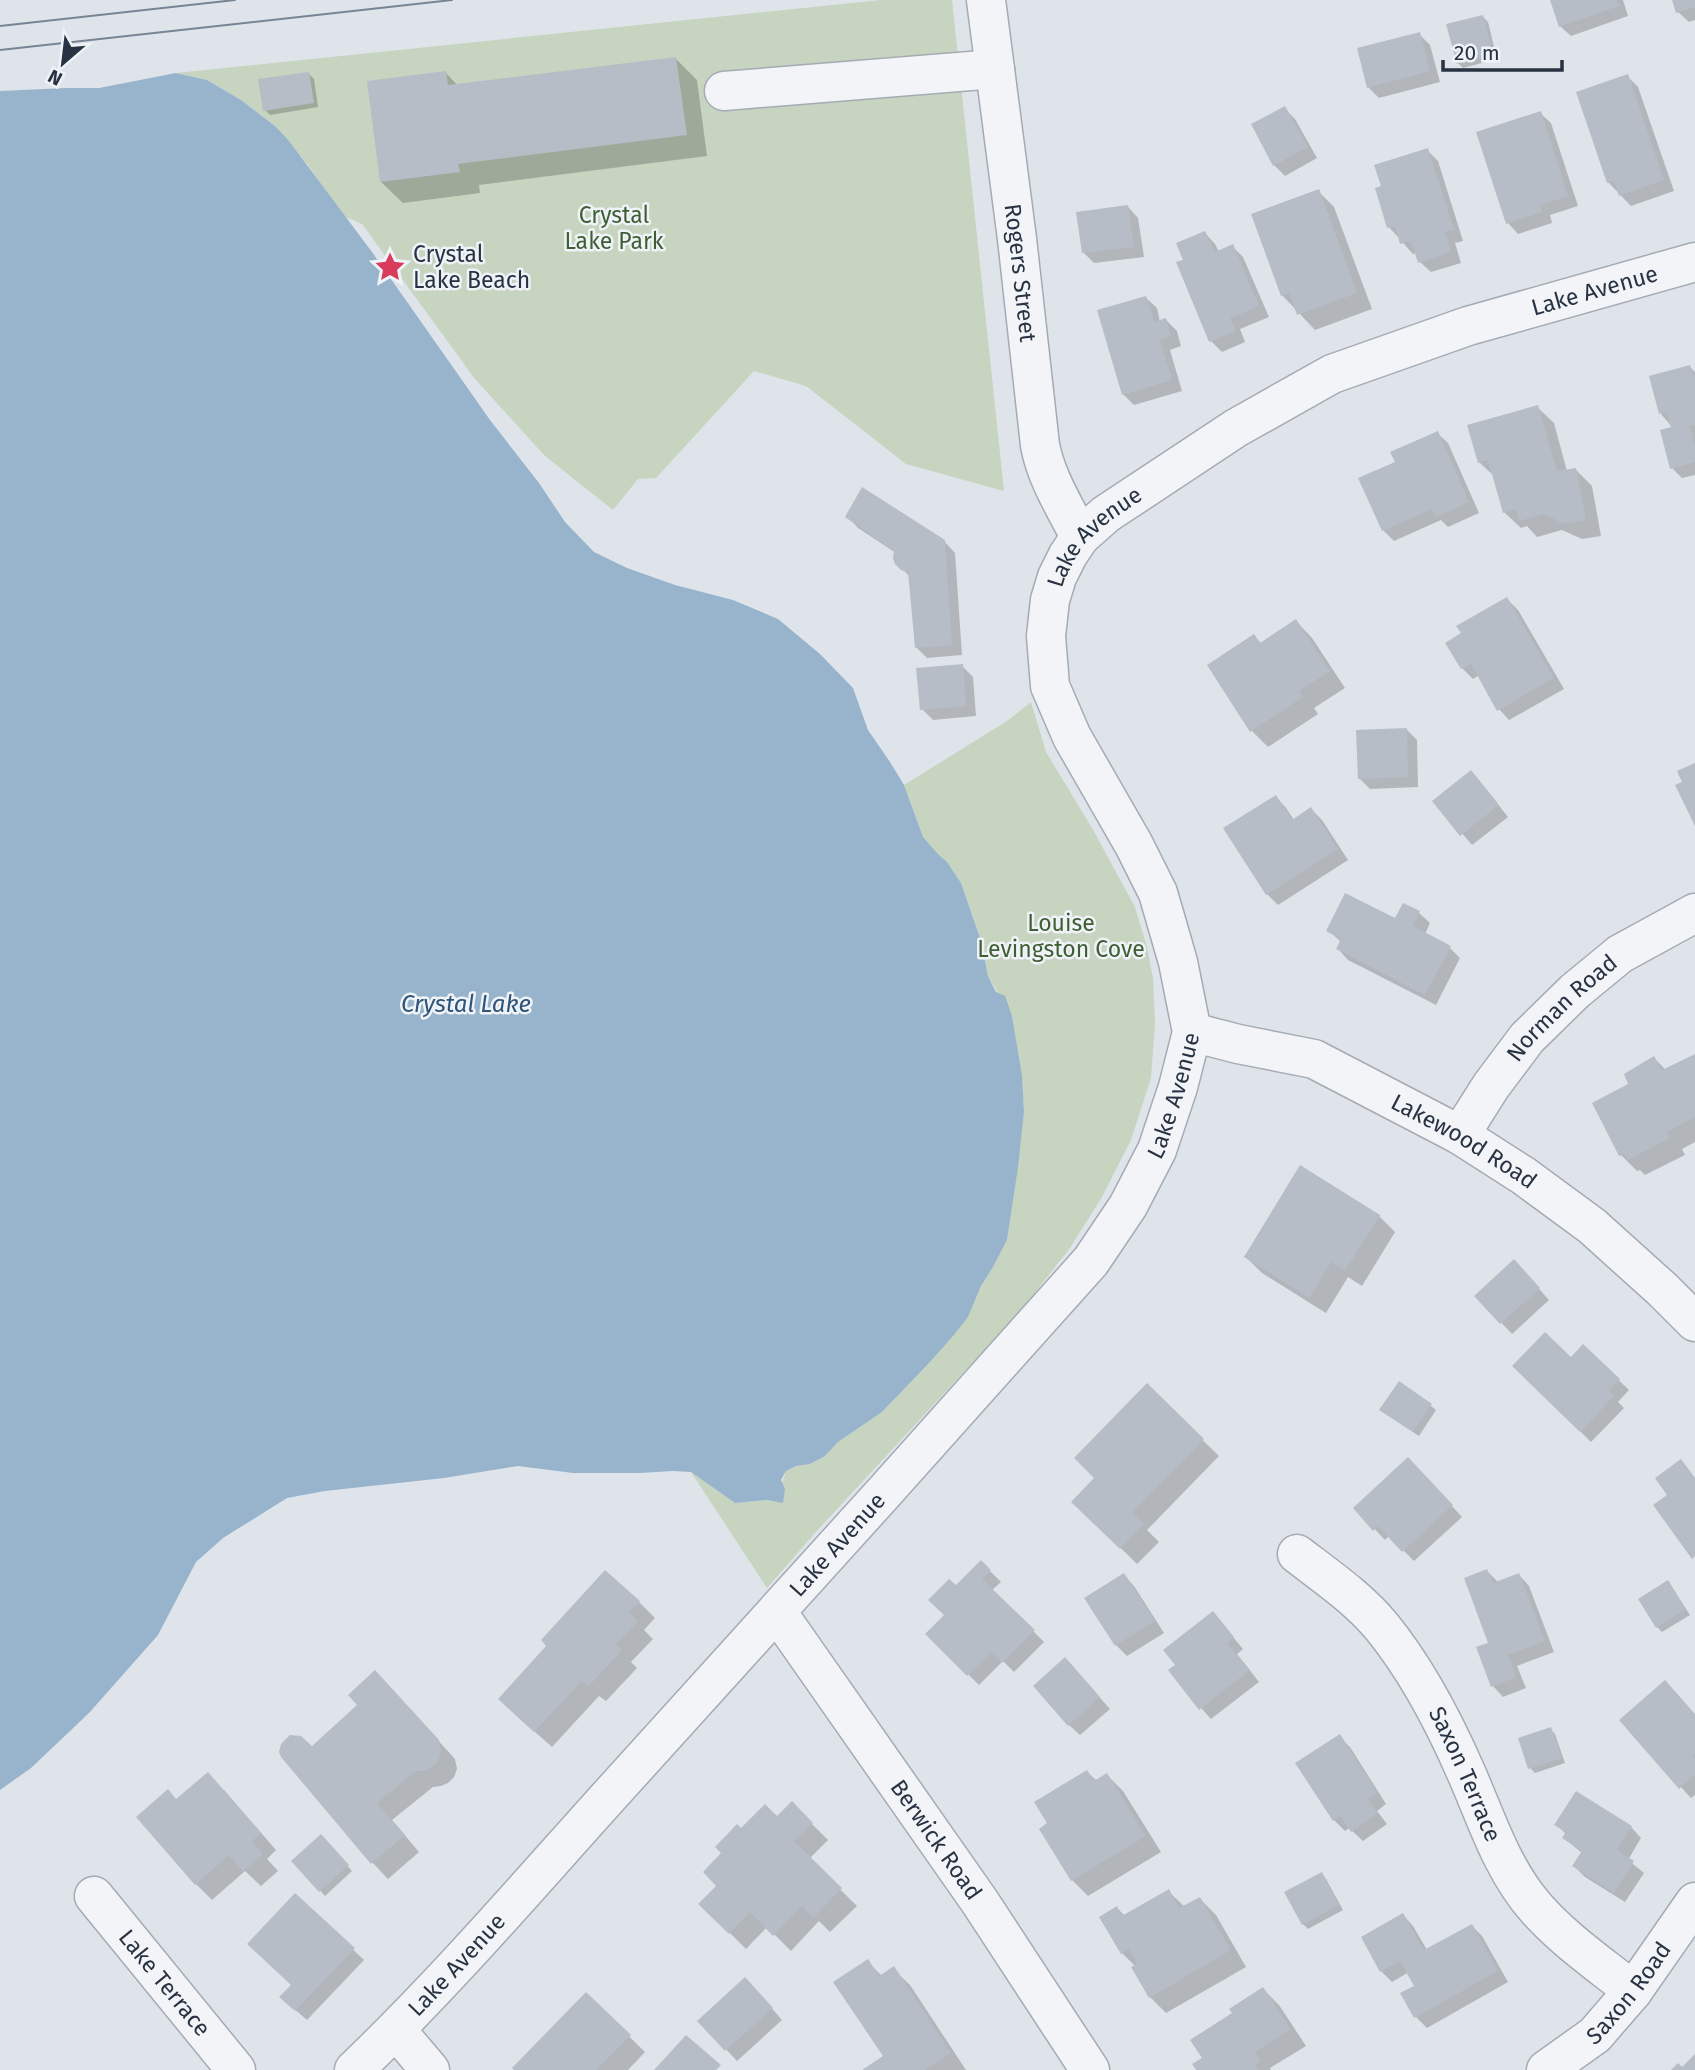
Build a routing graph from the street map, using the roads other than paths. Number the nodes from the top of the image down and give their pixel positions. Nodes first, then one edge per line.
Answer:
1 (986, 0) edge
2 (995, 69) junction
3 (724, 91) dead end
4 (1695, 262) edge
5 (1080, 537) junction
6 (1695, 913) edge
7 (1192, 1032) junction
8 (1460, 1135) junction
9 (1695, 1322) edge
10 (1297, 1554) dead end
11 (777, 1612) junction
12 (94, 1896) dead end
13 (1695, 1902) edge
14 (1633, 1991) junction
15 (396, 2030) junction
16 (236, 2070) edge
17 (354, 2070) edge
18 (430, 2070) edge
19 (1090, 2070) edge
20 (1546, 2070) edge

1 - 2 street, Rogers Street
2 - 3 street
2 - 5 street, Rogers Street
4 - 5 street, Lake Avenue
5 - 7 street, Lake Avenue
6 - 8 street, Norman Road
7 - 8 street, Lakewood Road
7 - 11 street, Lake Avenue
8 - 9 street, Lakewood Road
10 - 14 street, Saxon Terrace
11 - 15 street, Lake Avenue
11 - 19 street, Berwick Road
12 - 16 street, Lake Terrace
13 - 14 street, Saxon Road
14 - 20 street, Saxon Road
15 - 17 street, Lake Avenue
15 - 18 street

